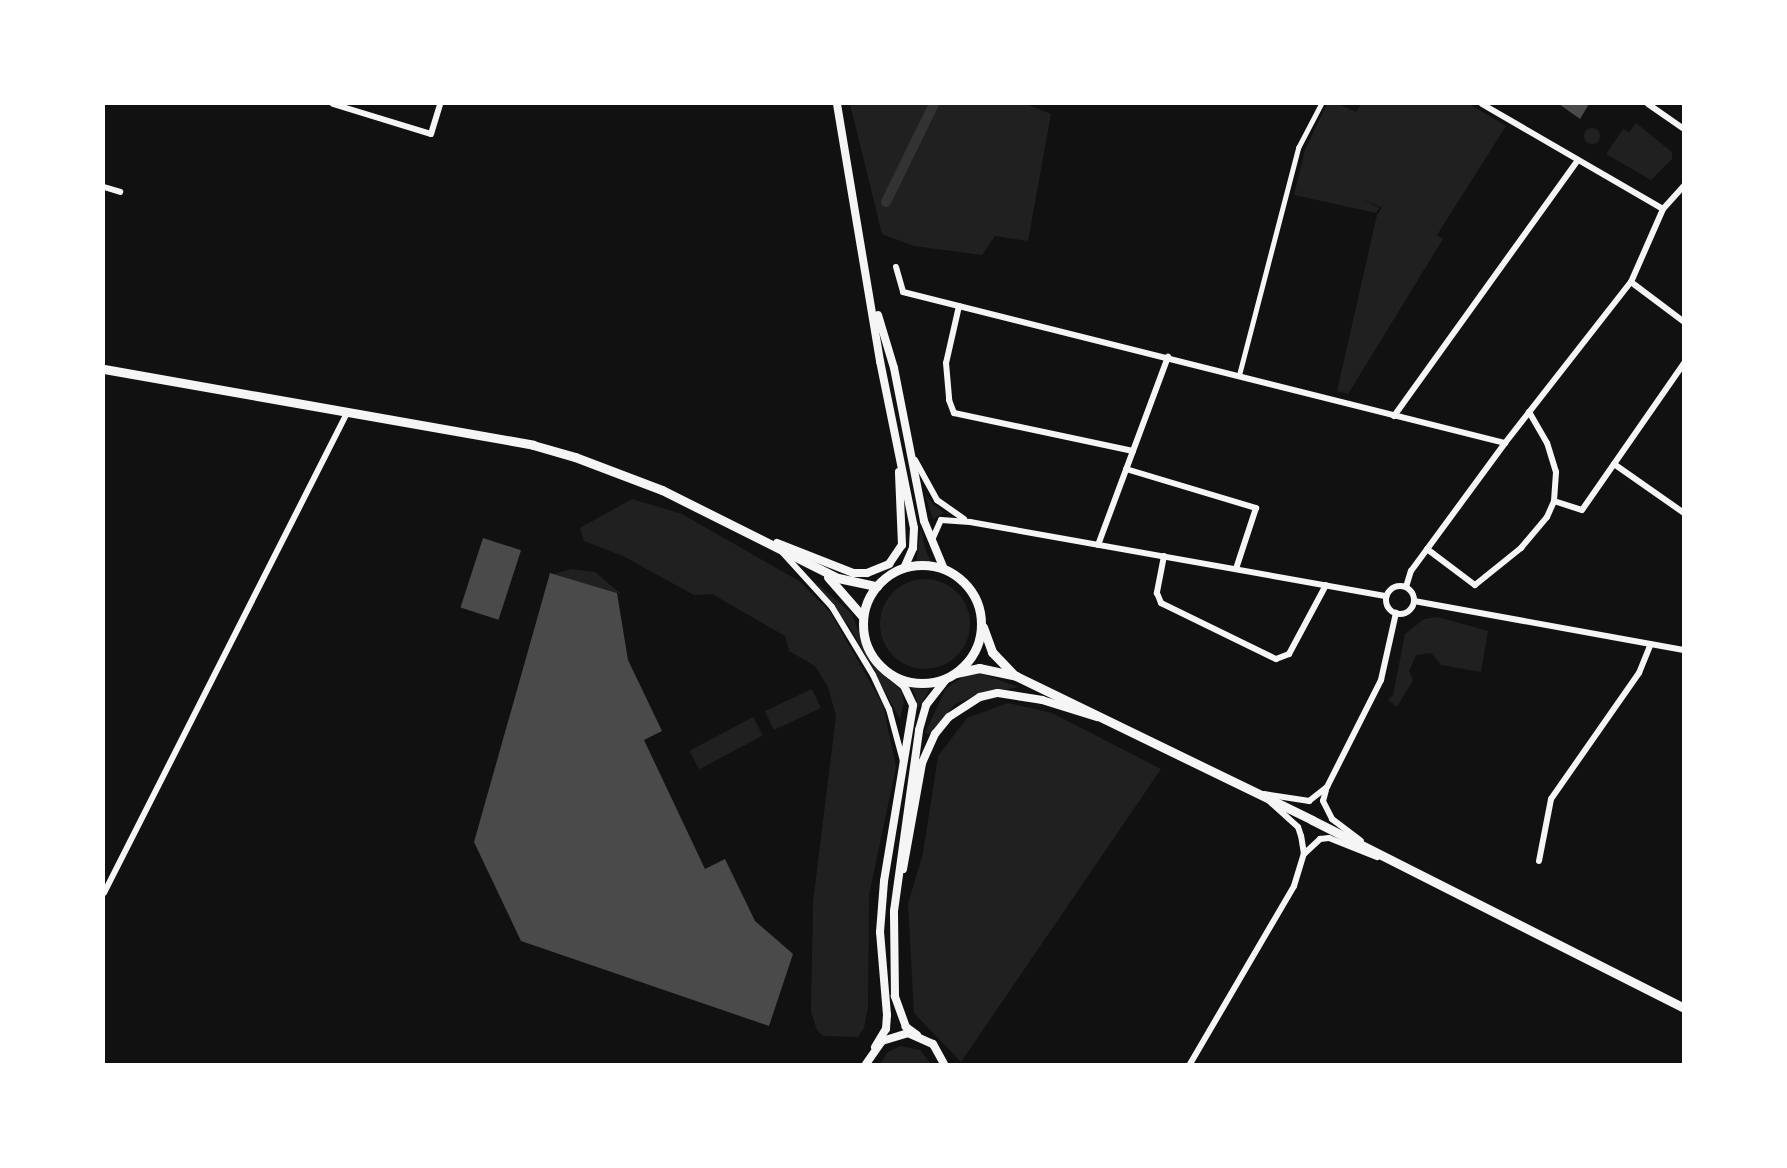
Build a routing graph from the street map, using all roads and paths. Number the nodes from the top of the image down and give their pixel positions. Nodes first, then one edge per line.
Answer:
1 (333, 104) edge
2 (440, 104) edge
3 (1321, 104) edge
4 (1482, 104) edge
5 (1648, 104) edge
6 (836, 105) edge
7 (1683, 129) edge
8 (1578, 160) junction
9 (1683, 186) edge
10 (104, 188) edge
11 (120, 192) dead end
12 (1663, 209) junction
13 (896, 267) dead end
14 (1631, 282) junction
15 (871, 289) junction
16 (959, 306) junction
17 (1683, 322) edge
18 (1168, 357) junction
19 (1683, 363) edge
20 (104, 369) edge
21 (1239, 375) junction
22 (1529, 412) junction
23 (347, 413) junction
24 (1394, 416) junction
25 (1505, 443) junction
26 (1133, 450) junction
27 (910, 451) junction
28 (899, 454) junction
29 (1614, 464) junction
30 (1126, 469) junction
31 (1554, 501) junction
32 (1683, 513) edge
33 (970, 522) junction
34 (755, 535) junction
35 (932, 544) junction
36 (1098, 545) junction
37 (778, 547) junction
38 (1427, 549) junction
39 (1164, 556) junction
40 (815, 567) junction
41 (903, 568) junction
42 (944, 569) junction
43 (1236, 569) junction
44 (1326, 585) junction
45 (877, 586) junction
46 (1406, 587) junction
47 (1386, 596) junction
48 (1414, 601) junction
49 (1396, 613) junction
50 (863, 617) junction
51 (982, 626) junction
52 (1651, 644) junction
53 (1683, 650) edge
54 (887, 672) junction
55 (956, 673) junction
56 (1016, 676) junction
57 (946, 679) junction
58 (1104, 718) junction
59 (904, 765) junction
60 (1327, 787) junction
61 (1258, 793) junction
62 (1304, 854) junction
63 (1539, 861) dead end
64 (1395, 863) junction
65 (897, 890) junction
66 (104, 893) edge
67 (1683, 1008) edge
68 (917, 1035) junction
69 (875, 1047) junction
70 (866, 1065) edge
71 (944, 1065) edge
72 (1190, 1065) edge

1 - 2 street
3 - 21 street
4 - 8 street
5 - 7 street
6 - 15 main road
8 - 12 street
8 - 24 street
9 - 12 street
10 - 11 street
12 - 14 street
13 - 16 street
14 - 17 street
14 - 22 street
15 - 27 main road
15 - 28 main road
16 - 18 street
16 - 26 street
18 - 21 street
18 - 26 street
19 - 29 street
20 - 23 main road
21 - 24 street
22 - 25 street
22 - 31 street
23 - 34 main road
23 - 66 street
24 - 25 street
25 - 38 street
26 - 30 street
27 - 33 street
27 - 35 main road
28 - 34 main road
28 - 41 main road
29 - 31 street
29 - 32 street
30 - 36 street
30 - 43 street
31 - 38 street
33 - 35 street
33 - 36 street
34 - 37 main road
35 - 42 main road
36 - 39 street
37 - 40 main road
37 - 59 street
38 - 46 street
39 - 43 street
39 - 44 street
40 - 45 main road
40 - 50 main road
41 - 42 main road
41 - 45 main road
42 - 51 main road
43 - 44 street
44 - 47 street
45 - 50 main road
46 - 47 street
46 - 48 street
47 - 49 street
48 - 49 street
48 - 52 street
49 - 60 street
50 - 54 main road
51 - 55 main road
51 - 56 main road
52 - 53 street
52 - 63 street
54 - 57 main road
54 - 59 main road
55 - 56 main road
55 - 57 main road
56 - 58 main road
57 - 65 main road
58 - 61 main road
58 - 65 main road
59 - 69 main road
60 - 61 street
60 - 64 street
61 - 62 street
61 - 64 main road
62 - 64 street
62 - 72 street
64 - 67 main road
65 - 68 main road
68 - 69 main road
68 - 71 main road
69 - 70 main road

